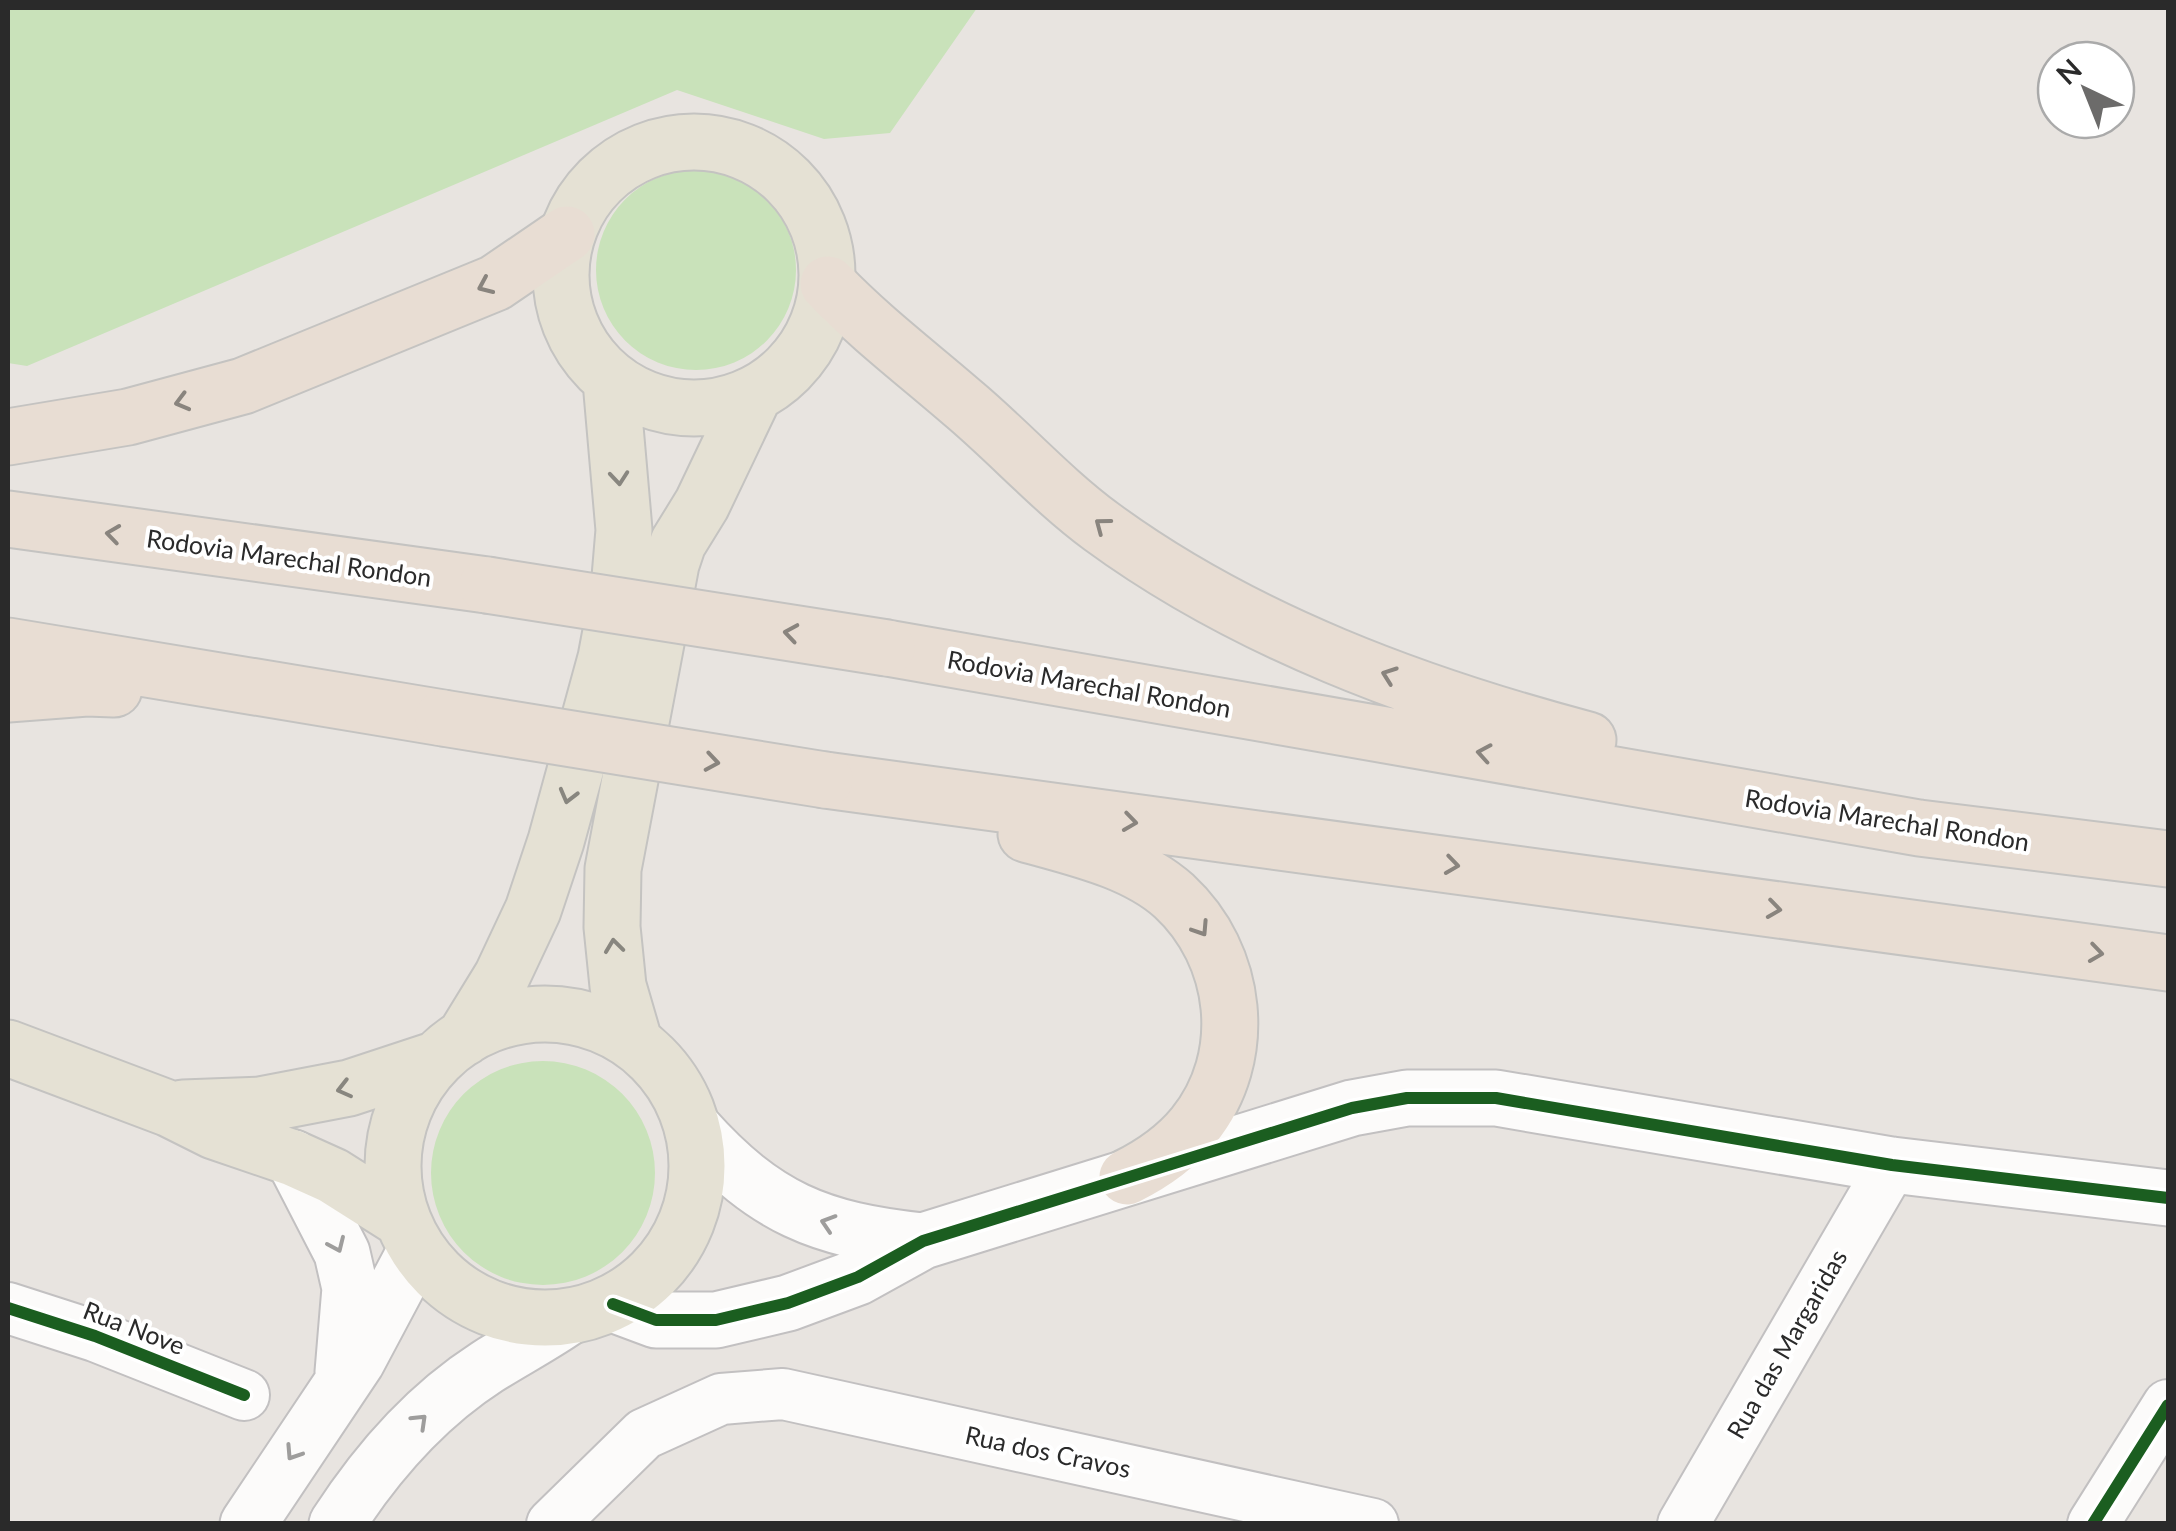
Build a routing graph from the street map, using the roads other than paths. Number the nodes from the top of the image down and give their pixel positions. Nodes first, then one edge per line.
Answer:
1 (567, 234) junction
2 (828, 284) junction
3 (611, 381) junction
4 (754, 395) junction
5 (8, 436) edge
6 (8, 519) edge
7 (8, 646) edge
8 (8, 694) edge
9 (354, 702) junction
10 (825, 780) junction
11 (1919, 828) junction
12 (2168, 859) edge
13 (2168, 963) edge
14 (634, 1041) junction
15 (8, 1048) edge
16 (450, 1048) junction
17 (170, 1109) junction
18 (694, 1130) junction
19 (293, 1158) junction
20 (1892, 1165) junction
21 (1128, 1176) junction
22 (2168, 1198) edge
23 (408, 1235) junction
24 (924, 1242) junction
25 (8, 1308) edge
26 (590, 1311) junction
27 (342, 1382) junction
28 (244, 1395) dead end
29 (2168, 1405) edge
30 (248, 1524) edge
31 (337, 1524) edge
32 (552, 1524) edge
33 (1373, 1524) edge
34 (1683, 1524) edge
35 (2093, 1524) edge

1 - 2 main road
1 - 3 main road
1 -> 5 highway
2 - 4 main road
11 -> 2 highway
3 - 4 main road
3 -> 16 main road
14 -> 4 main road
11 -> 6 highway, Rodovia Marechal Rondon, bridge
7 - 9 highway
8 - 9 highway
9 -> 10 highway, bridge
10 -> 13 highway
10 -> 21 highway
11 - 12 highway, Rodovia Marechal Rondon
14 - 16 main road
14 - 18 main road
15 - 17 main road
16 -> 17 main road
16 - 23 main road
17 - 19 main road
24 -> 18 street
18 - 26 main road
19 - 23 main road
19 -> 27 street
20 - 21 street
20 - 22 street
20 - 34 street, Rua das Margaridas
21 - 24 street
23 - 26 main road
23 - 27 street
24 - 26 street
25 - 28 street, Rua Nove
31 -> 26 street
27 -> 30 street
29 - 35 street
32 - 33 street, Rua dos Cravos

